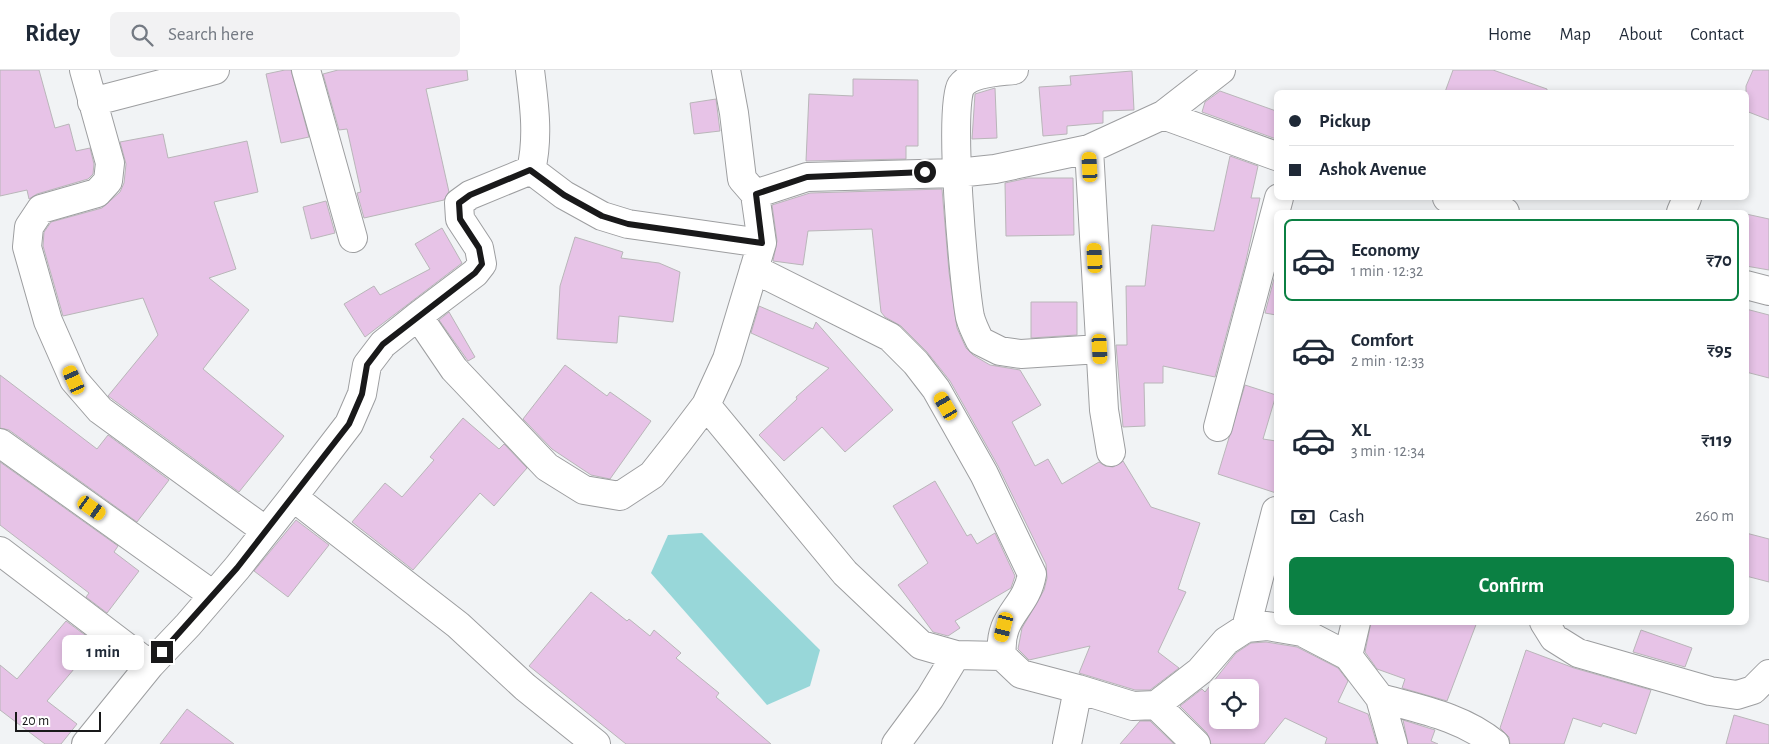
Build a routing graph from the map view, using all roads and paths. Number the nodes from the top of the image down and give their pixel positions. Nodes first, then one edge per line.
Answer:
1 (84, 70) edge
2 (215, 70) edge
3 (306, 70) edge
4 (530, 70) edge
5 (726, 70) edge
6 (1014, 70) edge
7 (1221, 70) edge
8 (92, 102) junction
9 (1163, 115) junction
10 (1089, 149) junction
11 (1274, 155) edge
12 (530, 170) junction
13 (957, 173) junction
14 (756, 194) junction
15 (1454, 200) edge
16 (1497, 210) edge
17 (1274, 217) edge
18 (353, 238) dead end
19 (762, 243) junction
20 (754, 269) junction
21 (1749, 286) edge
22 (1769, 291) edge
23 (418, 316) junction
24 (1100, 349) junction
25 (706, 405) junction
26 (1218, 427) dead end
27 (0, 443) edge
28 (1111, 452) dead end
29 (293, 497) junction
30 (1274, 519) edge
31 (266, 531) junction
32 (0, 551) edge
33 (214, 595) junction
34 (1355, 625) edge
35 (1546, 625) edge
36 (1246, 628) junction
37 (956, 655) junction
38 (1002, 656) junction
39 (1348, 656) junction
40 (150, 665) junction
41 (1769, 674) edge
42 (1078, 689) junction
43 (1380, 698) junction
44 (1156, 705) junction
45 (86, 744) edge
46 (596, 744) edge
47 (896, 744) edge
48 (1067, 744) edge
49 (1196, 744) edge
50 (1392, 744) edge
51 (1495, 744) edge

1 - 8 street
2 - 8 street
3 - 18 street
4 - 12 street
5 - 14 street
6 - 13 street
7 - 9 street
8 - 31 street
9 - 10 street
9 - 11 street
10 - 13 street
10 - 24 street
12 - 19 street
12 - 23 street
13 - 14 street
13 - 24 street
14 - 19 street
15 - 16 street
17 - 26 street
19 - 20 street
20 - 25 street
20 - 38 street
21 - 22 street
23 - 25 street
23 - 29 street
24 - 28 street
25 - 37 street
27 - 33 street
29 - 31 street
29 - 46 street
30 - 36 street
31 - 33 street
32 - 40 street
33 - 40 street
34 - 39 street
35 - 41 street
36 - 39 street
36 - 44 street
37 - 38 street
37 - 47 street
38 - 42 street
39 - 43 street
40 - 45 street
42 - 44 street
42 - 48 street
43 - 50 street
43 - 51 street
44 - 49 street

